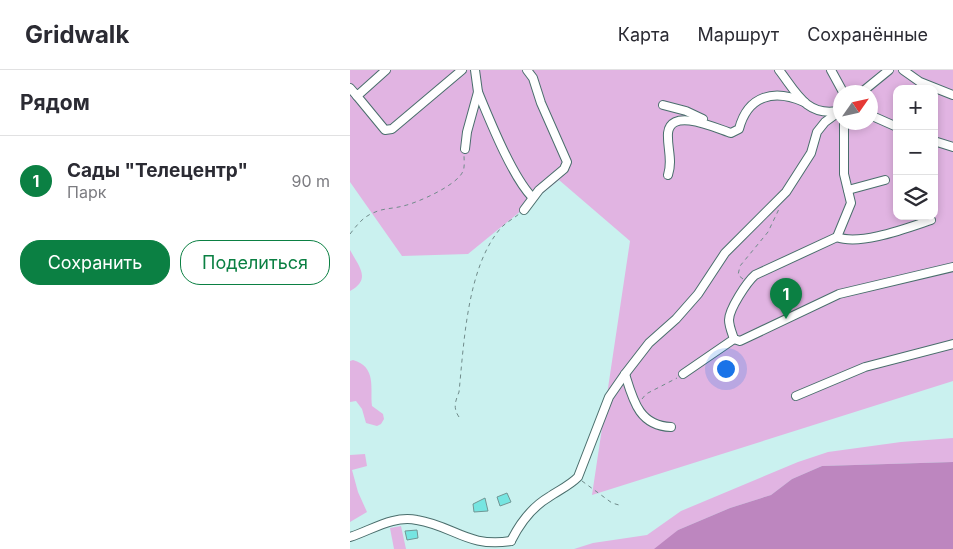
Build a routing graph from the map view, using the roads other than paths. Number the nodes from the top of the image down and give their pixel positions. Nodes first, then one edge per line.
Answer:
1 (386, 70) edge
2 (462, 70) edge
3 (475, 70) edge
4 (527, 70) edge
5 (779, 70) edge
6 (831, 70) edge
7 (889, 70) edge
8 (903, 70) edge
9 (839, 85) edge
10 (871, 85) edge
11 (350, 88) edge
12 (478, 92) junction
13 (953, 95) edge
14 (357, 96) junction
15 (804, 102) junction
16 (663, 104) dead end
17 (833, 112) edge
18 (833, 116) edge
19 (878, 119) edge
20 (708, 123) junction
21 (893, 125) edge
22 (844, 130) edge
23 (938, 142) edge
24 (953, 147) edge
25 (465, 149) road end
26 (668, 175) dead end
27 (885, 180) dead end
28 (848, 190) junction
29 (532, 197) junction
30 (524, 210) road end
31 (931, 220) dead end
32 (837, 237) junction
33 (953, 267) edge
34 (734, 339) junction
35 (953, 344) edge
36 (625, 374) junction
37 (683, 374) road end
38 (796, 396) dead end
39 (671, 428) dead end
40 (350, 537) edge
41 (511, 541) junction
42 (514, 549) edge

1 - 14 street
2 - 14 street
3 - 12 street
4 - 29 street
5 - 15 street
6 - 9 street
7 - 10 street
8 - 13 street
11 - 14 street
12 - 25 street
12 - 29 street
15 - 17 street
15 - 20 street
16 - 20 street
18 - 36 street
19 - 21 street
20 - 26 street
22 - 28 street
23 - 24 street
27 - 28 street
28 - 32 street
29 - 30 street
31 - 32 street
32 - 34 street
33 - 34 street
34 - 37 street
35 - 38 street
36 - 39 street
36 - 41 street
40 - 41 street
41 - 42 street

